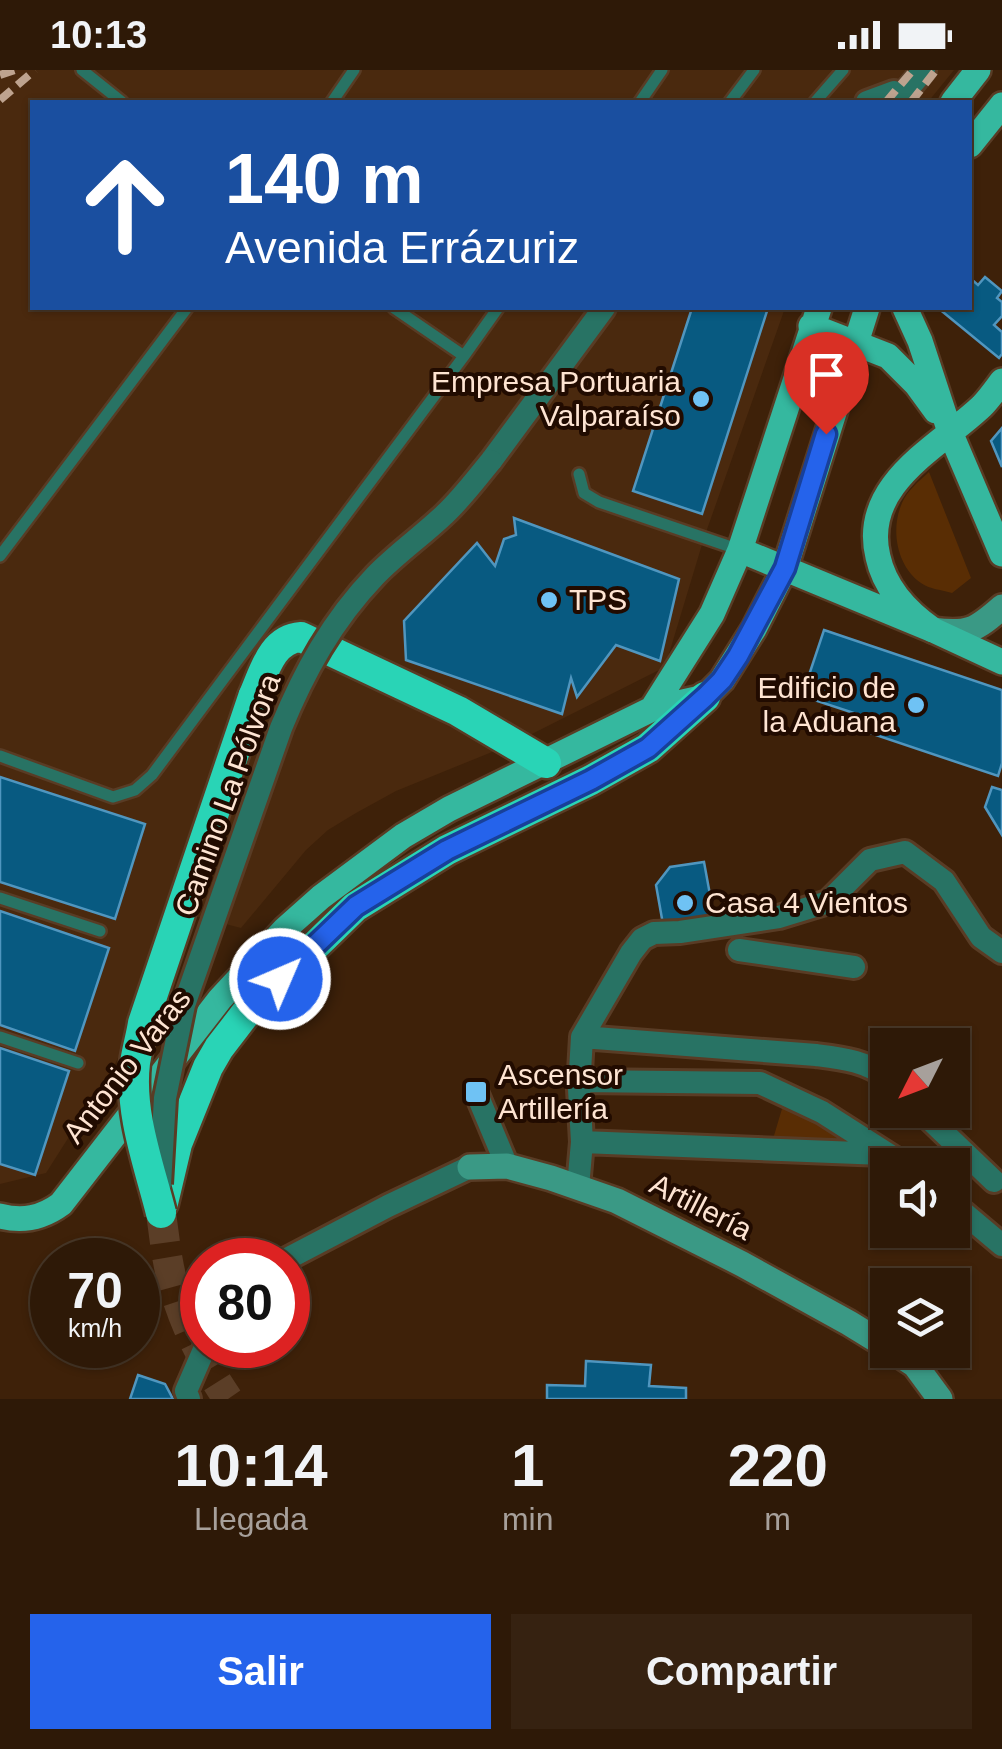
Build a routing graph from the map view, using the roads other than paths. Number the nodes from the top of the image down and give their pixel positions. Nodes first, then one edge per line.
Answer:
1 (82, 70) edge
2 (354, 70) edge
3 (662, 70) edge
4 (754, 70) edge
5 (843, 70) edge
6 (924, 70) edge
7 (978, 70) edge
8 (900, 99) edge
9 (120, 100) edge
10 (333, 100) edge
11 (641, 100) edge
12 (732, 100) edge
13 (818, 100) edge
14 (873, 100) edge
15 (955, 100) edge
16 (1002, 105) edge
17 (972, 142) edge
18 (185, 310) edge
19 (397, 310) edge
20 (497, 310) edge
21 (866, 310) edge
22 (906, 310) edge
23 (605, 311) edge
24 (815, 317) edge
25 (855, 342) junction
26 (464, 356) junction
27 (1002, 382) edge
28 (950, 432) junction
29 (579, 474) dead end
30 (740, 550) junction
31 (1002, 554) edge
32 (0, 556) edge
33 (785, 568) junction
34 (1002, 607) edge
35 (934, 630) junction
36 (1002, 662) edge
37 (705, 697) junction
38 (652, 708) junction
39 (0, 756) edge
40 (546, 763) junction
41 (0, 898) edge
42 (100, 931) dead end
43 (739, 950) dead end
44 (1002, 952) edge
45 (854, 967) dead end
46 (0, 1036) edge
47 (582, 1037) junction
48 (78, 1063) dead end
49 (870, 1067) edge
50 (580, 1081) junction
51 (476, 1092) dead end
52 (939, 1128) edge
53 (582, 1142) junction
54 (879, 1148) edge
55 (870, 1158) edge
56 (507, 1166) junction
57 (470, 1168) joint
58 (994, 1181) dead end
59 (578, 1188) junction
60 (160, 1213) junction
61 (0, 1216) edge
62 (970, 1218) edge
63 (1002, 1244) edge
64 (310, 1247) edge
65 (870, 1336) edge
66 (197, 1368) edge
67 (917, 1368) edge
68 (187, 1395) edge
69 (940, 1399) edge

1 - 9 lane
2 - 10 lane
3 - 11 lane
4 - 12 lane
5 - 13 lane
6 - 8 street
7 - 15 main road
8 - 14 street
16 - 17 main road
18 - 32 lane
19 - 26 lane
20 - 26 lane
21 - 25 main road
22 - 28 main road
23 - 60 street, Camino La Pólvora, bridge
24 - 25 main road
24 - 30 main road
25 - 28 main road
25 - 33 main road
26 - 39 lane
27 - 28 main road
28 - 31 main road
28 - 35 main road
29 - 30 lane
30 - 33 main road
30 - 38 main road
33 - 35 main road
33 - 37 main road
34 - 35 street
35 - 36 main road
37 - 38 main road
37 - 60 highway
38 - 40 main road, Antonio Varas
40 - 60 highway, bridge
40 - 61 main road, Antonio Varas
41 - 42 lane
43 - 45 street
44 - 47 street
46 - 48 lane
47 - 49 street
47 - 50 street
50 - 53 street
50 - 54 street
51 - 56 street
52 - 58 street
53 - 55 street
53 - 59 street
56 - 57 street, Artillería
56 - 59 street, Artillería
57 - 64 street
59 - 65 street, Artillería
62 - 63 street
66 - 68 street
67 - 69 street, Artillería

